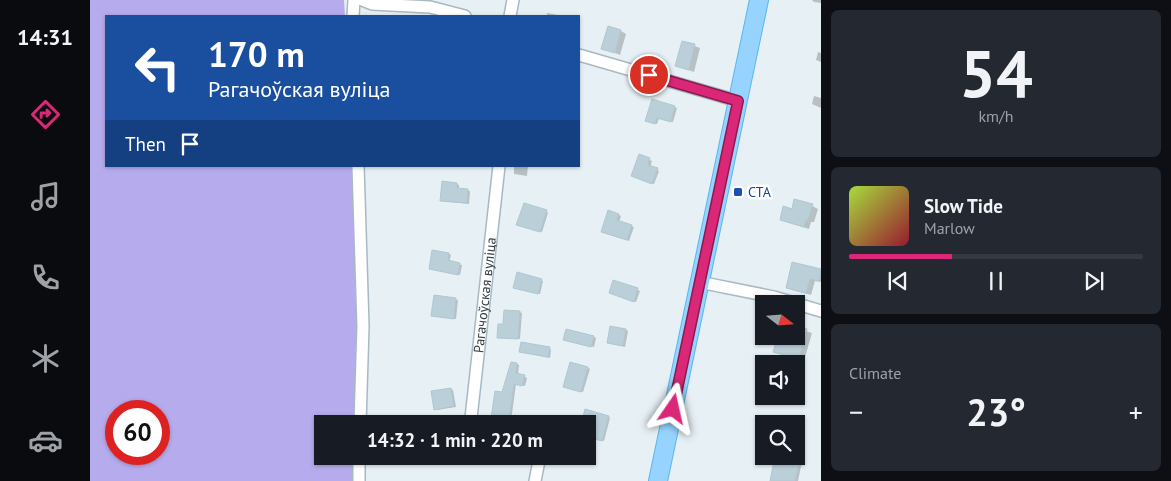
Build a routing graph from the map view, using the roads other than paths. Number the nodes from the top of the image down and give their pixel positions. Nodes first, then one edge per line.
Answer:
1 (354, 0) edge
2 (362, 0) edge
3 (513, 0) edge
4 (759, 0) edge
5 (353, 15) edge
6 (461, 15) edge
7 (510, 15) edge
8 (580, 55) edge
9 (738, 101) junction
10 (358, 167) edge
11 (498, 167) edge
12 (699, 282) junction
13 (821, 311) edge
14 (360, 415) edge
15 (471, 415) edge
16 (360, 465) edge
17 (538, 465) edge
18 (359, 481) edge
19 (535, 481) edge
20 (658, 481) edge

1 - 5 street
2 - 6 street
3 - 7 street
4 - 9 main road
8 - 9 street
9 - 12 main road
10 - 14 street
11 - 15 street, Рагачоўская вуліца
12 - 13 street
12 - 20 main road
16 - 18 street
17 - 19 street

